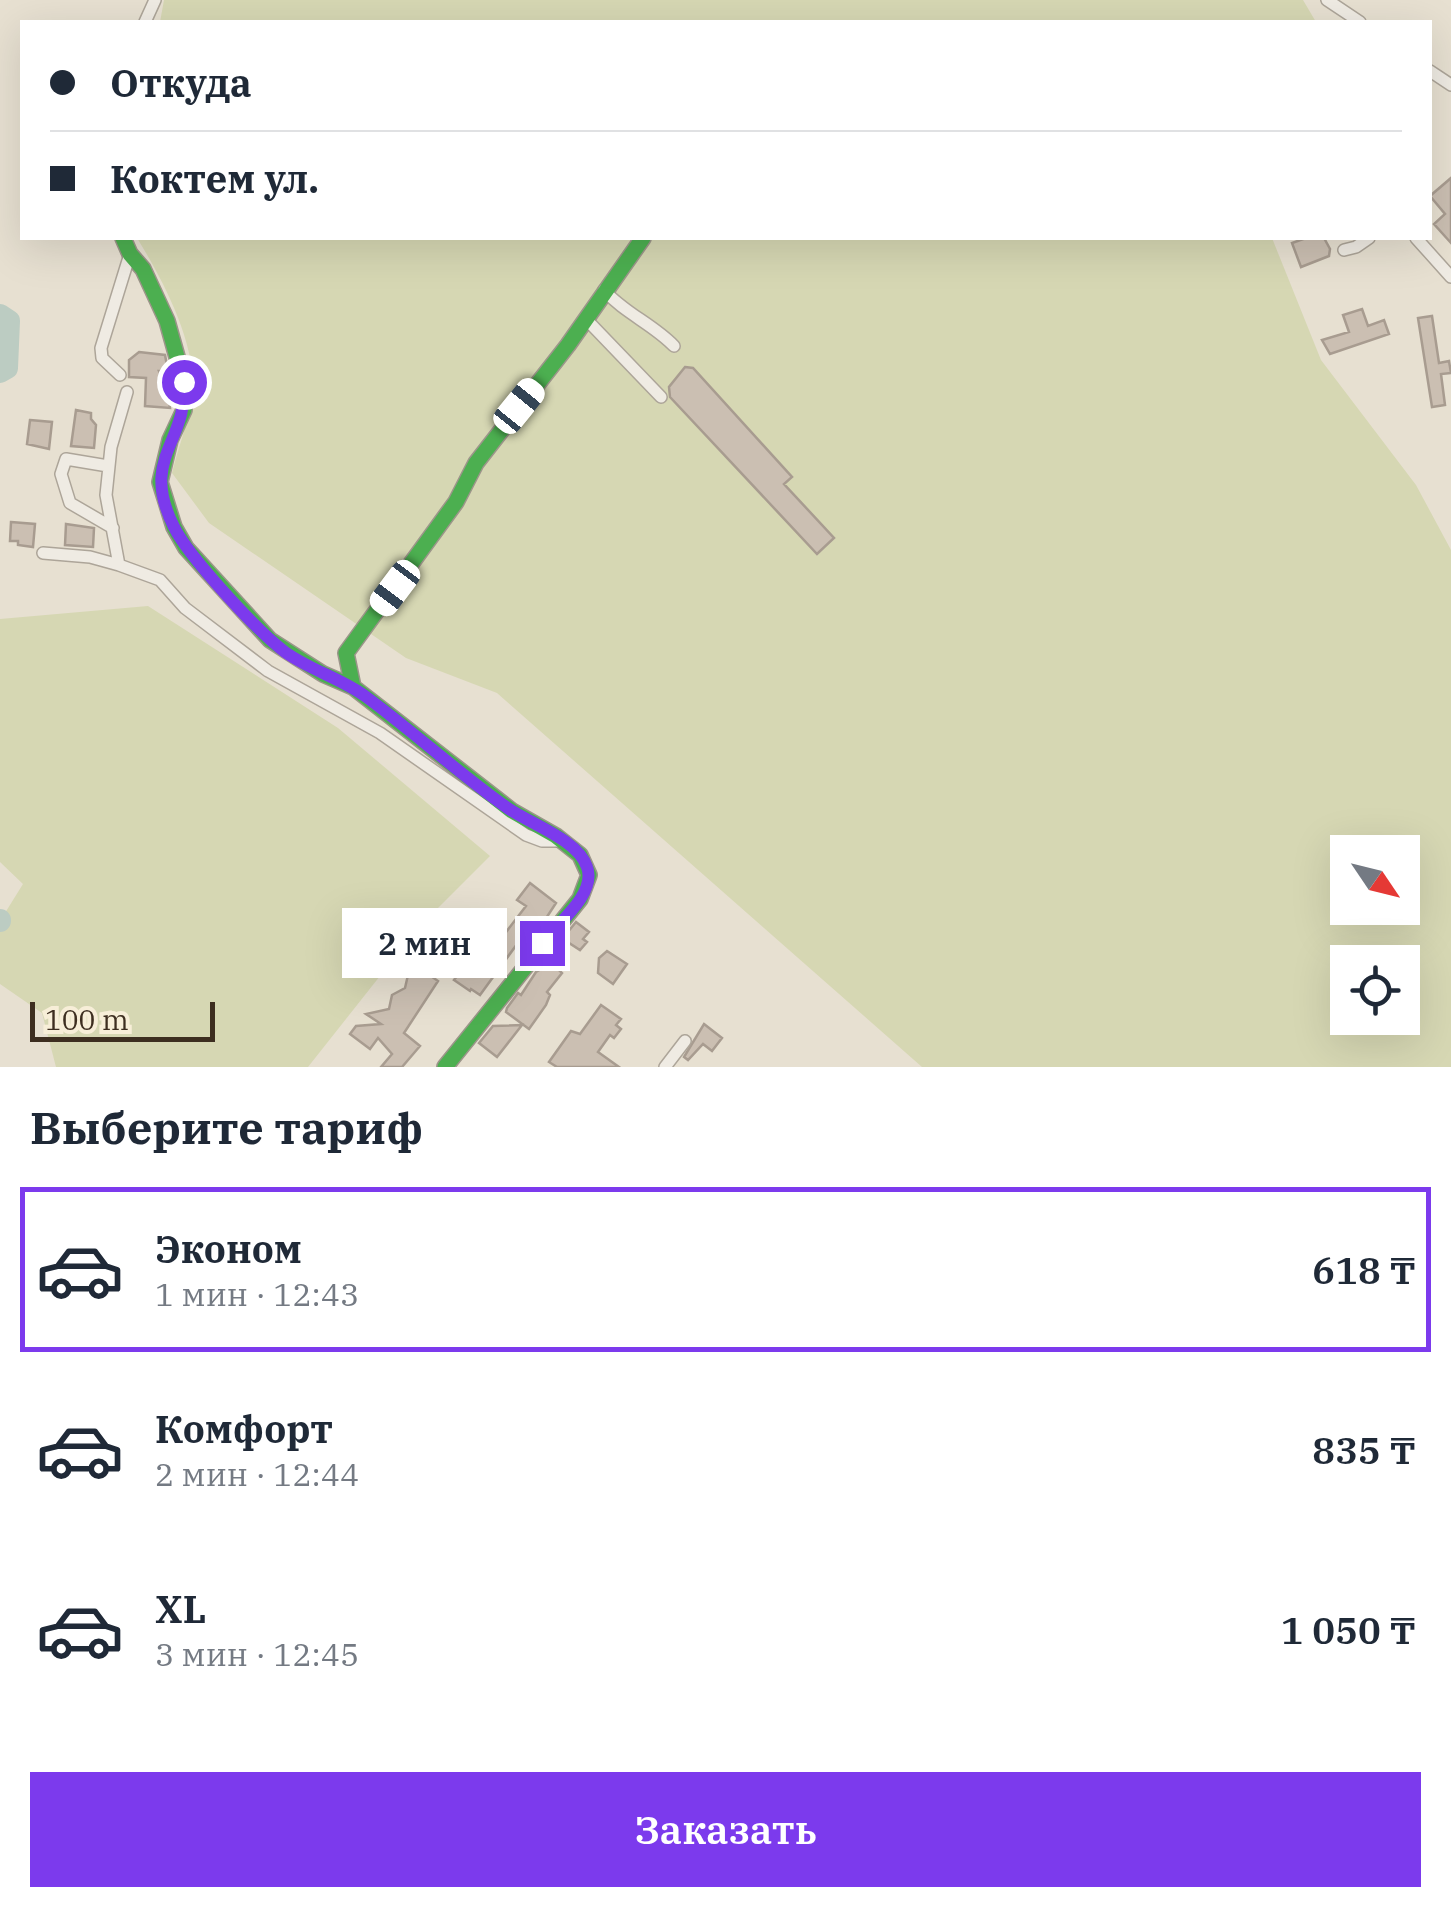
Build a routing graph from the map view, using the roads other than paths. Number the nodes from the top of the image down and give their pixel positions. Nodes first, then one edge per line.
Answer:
1 (1327, 0) edge
2 (1357, 20) edge
3 (124, 240) edge
4 (642, 240) edge
5 (1367, 240) edge
6 (1418, 240) edge
7 (1344, 250) dead end
8 (130, 254) junction
9 (1451, 277) edge
10 (604, 290) junction
11 (586, 319) junction
12 (674, 346) dead end
13 (120, 375) dead end
14 (128, 392) dead end
15 (661, 396) dead end
16 (108, 466) junction
17 (112, 528) junction
18 (43, 553) dead end
19 (119, 565) junction
20 (353, 687) junction
21 (563, 841) junction
22 (685, 1041) dead end
23 (445, 1067) edge
24 (665, 1067) edge

1 - 2 street
3 - 8 street
4 - 10 street
5 - 7 street
6 - 9 street
8 - 13 street
8 - 20 street
10 - 11 street
10 - 12 street
11 - 15 street
11 - 20 street
14 - 16 street
16 - 17 street
16 - 17 street
17 - 19 street
18 - 19 street
19 - 21 street
20 - 21 street
21 - 23 street
22 - 24 street

